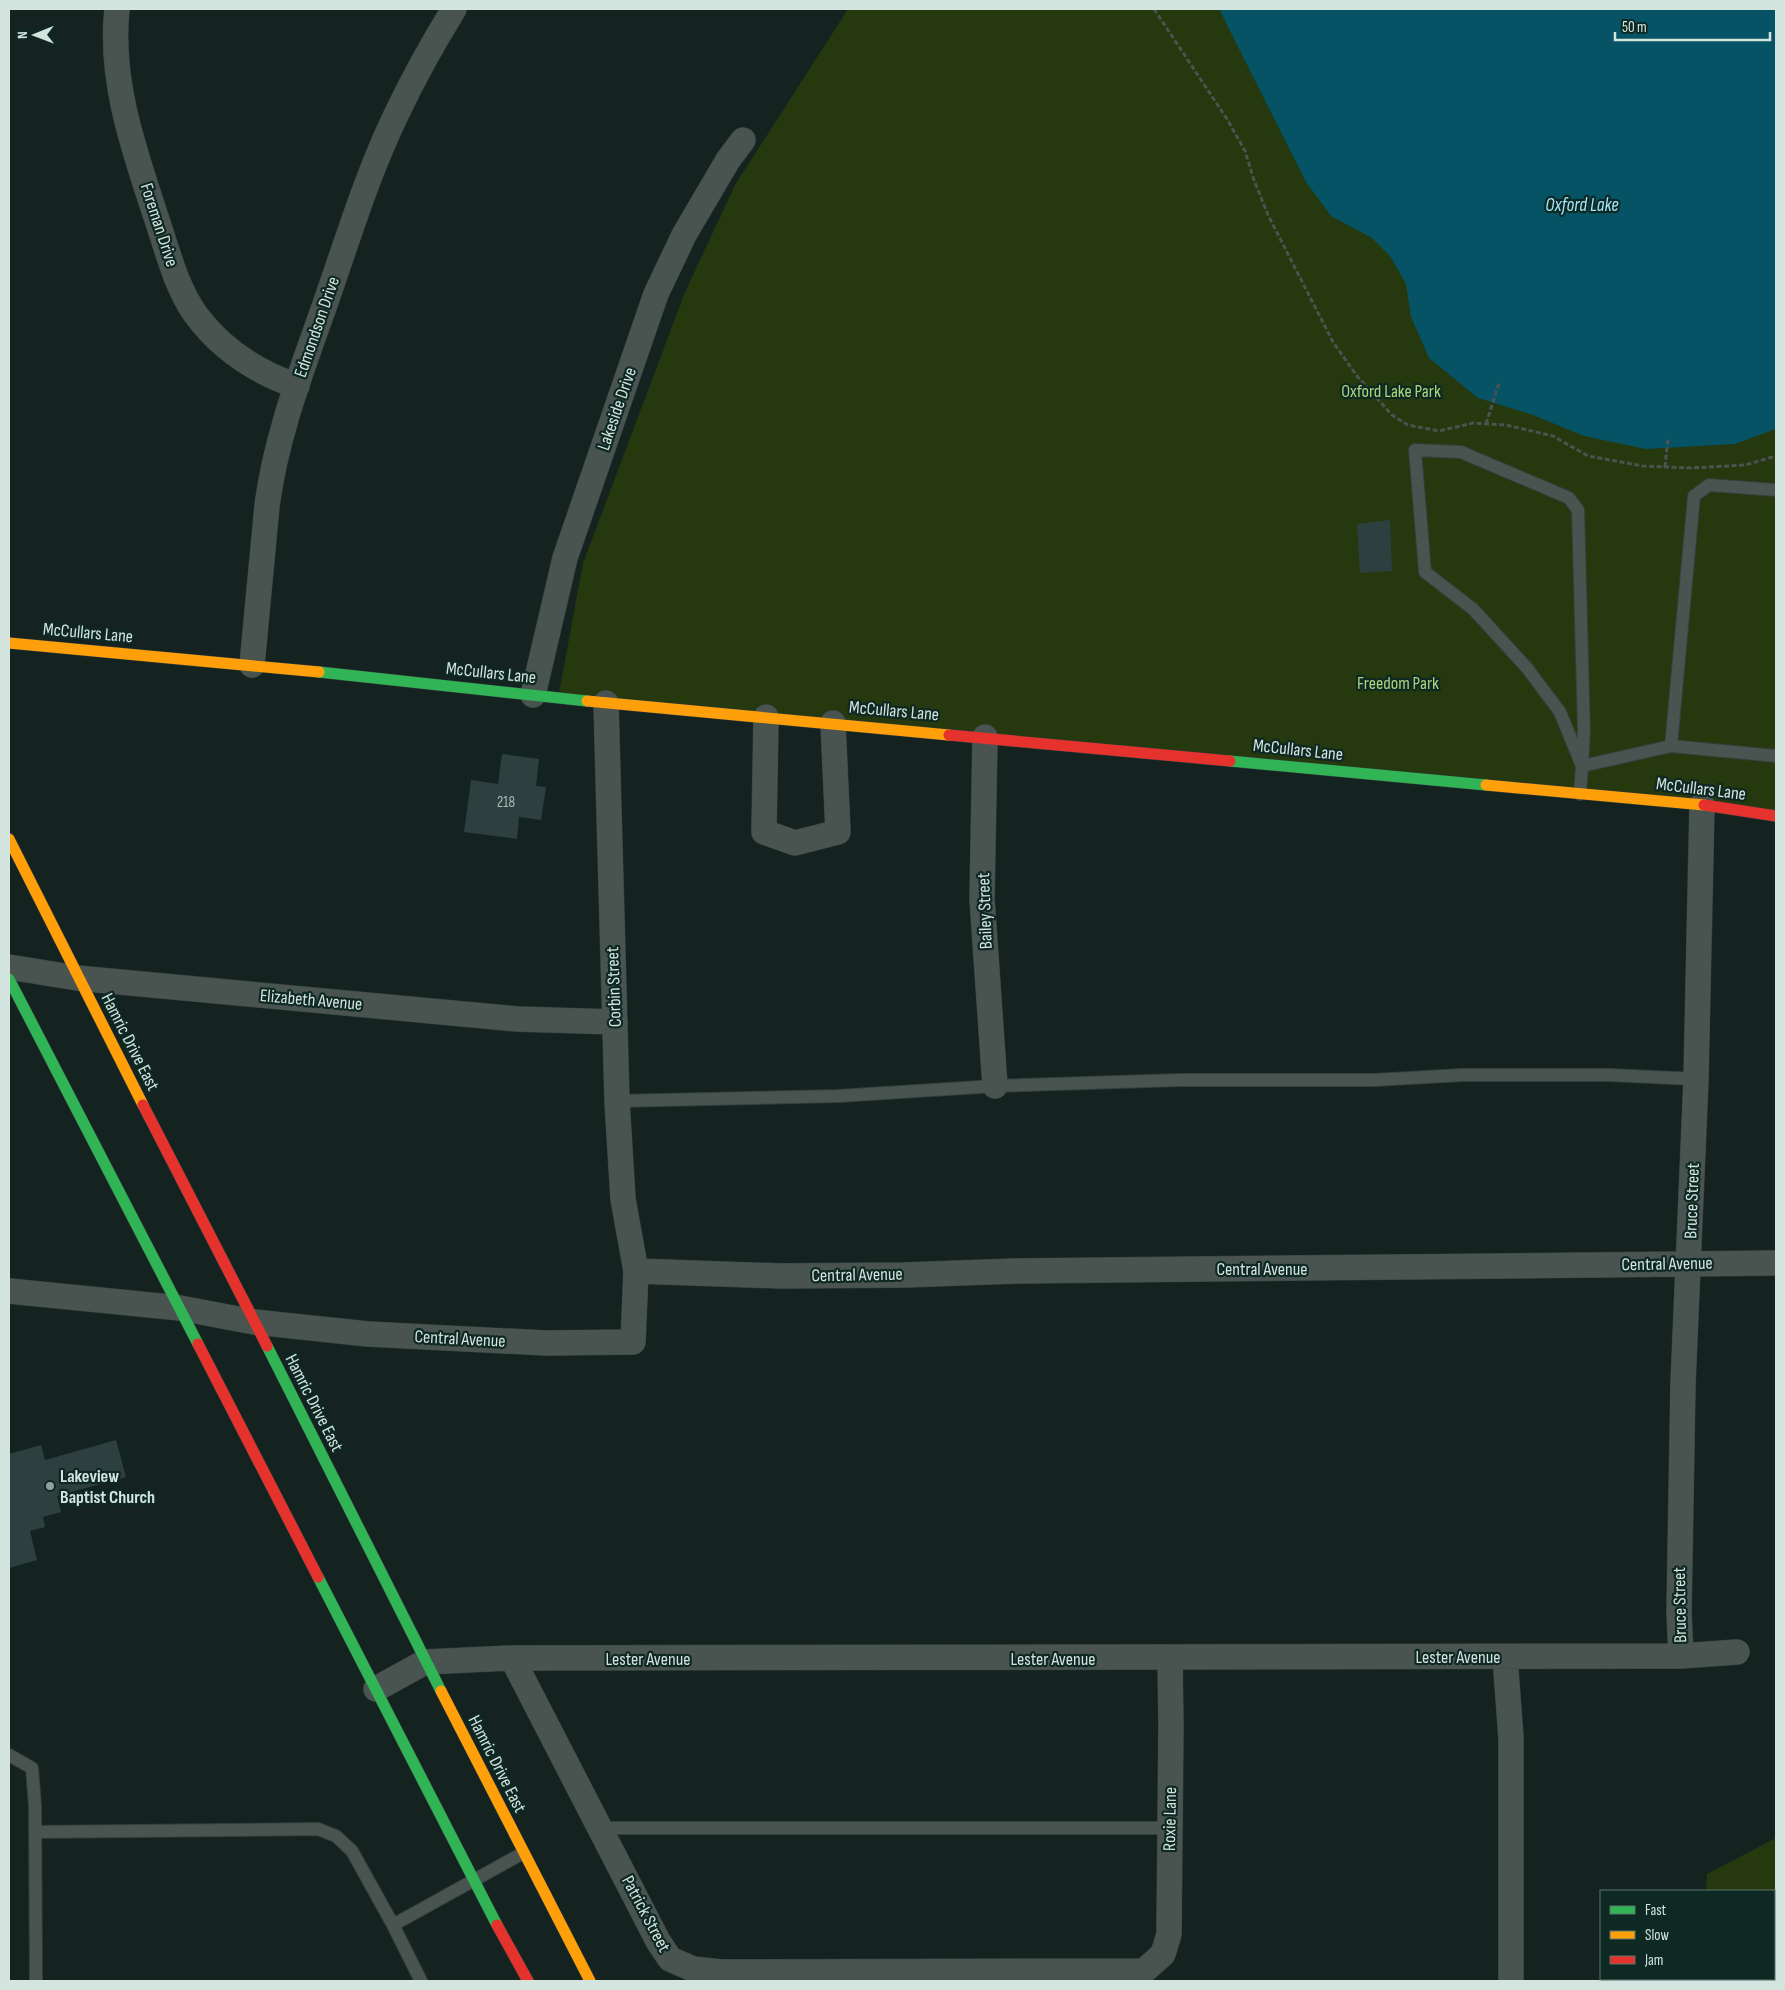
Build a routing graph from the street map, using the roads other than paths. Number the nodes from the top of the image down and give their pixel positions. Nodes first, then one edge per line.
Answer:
1 (117, 9) edge
2 (454, 9) edge
3 (742, 140) dead end
4 (296, 386) junction
5 (1776, 490) edge
6 (9, 643) edge
7 (252, 665) junction
8 (533, 695) junction
9 (606, 703) junction
10 (766, 717) junction
11 (833, 723) junction
12 (985, 737) junction
13 (1671, 746) junction
14 (1776, 756) edge
15 (1582, 766) junction
16 (1580, 794) junction
17 (1702, 805) junction
18 (1776, 816) edge
19 (9, 839) edge
20 (9, 967) edge
21 (77, 978) junction
22 (9, 980) edge
23 (615, 1022) junction
24 (1696, 1079) junction
25 (995, 1086) junction
26 (617, 1101) junction
27 (1689, 1263) junction
28 (1776, 1263) edge
29 (636, 1271) junction
30 (9, 1291) edge
31 (180, 1308) junction
32 (254, 1322) junction
33 (1737, 1652) dead end
34 (1681, 1656) junction
35 (1505, 1657) junction
36 (512, 1658) junction
37 (1170, 1658) junction
38 (425, 1662) junction
39 (376, 1689) junction
40 (9, 1755) edge
41 (601, 1828) junction
42 (1170, 1828) junction
43 (35, 1832) junction
44 (523, 1854) junction
45 (473, 1880) junction
46 (393, 1925) junction
47 (1144, 1971) joint
48 (36, 1981) edge
49 (421, 1981) edge
50 (528, 1981) edge
51 (590, 1981) edge
52 (1511, 1981) edge

1 - 4 street, Foreman Drive
2 - 4 street, Edmondson Drive
3 - 8 street, Lakeside Drive
4 - 7 street, Edmondson Drive
5 - 13 lane
6 - 7 main road, McCullars Lane
7 - 8 main road, McCullars Lane
8 - 9 main road, McCullars Lane
9 - 10 main road, McCullars Lane
9 - 23 street, Corbin Street
10 - 11 main road, McCullars Lane
10 - 11 street
11 - 12 main road, McCullars Lane
12 - 16 main road, McCullars Lane
12 - 25 street, Bailey Street
13 - 14 lane
13 - 15 lane
15 - 15 lane
15 - 16 lane
16 - 17 main road, McCullars Lane
17 - 18 main road, McCullars Lane
17 - 24 street, Bruce Street
19 - 21 main road, Hamric Drive East
20 - 21 street, Elizabeth Avenue
21 - 23 street, Elizabeth Avenue
21 - 32 main road, Hamric Drive East
22 - 31 main road
23 - 26 street, Corbin Street
24 - 25 lane
24 - 27 street, Bruce Street
25 - 26 lane
26 - 29 street, Corbin Street
27 - 28 street, Central Avenue
27 - 29 street, Central Avenue
27 - 34 street, Bruce Street
29 - 32 street, Central Avenue
30 - 31 street, Central Avenue
31 - 32 street, Central Avenue
31 - 39 main road
32 - 38 main road, Hamric Drive East
33 - 34 street, Lester Avenue
34 - 35 street, Lester Avenue
35 - 37 street, Lester Avenue
35 - 52 street
36 - 37 street, Lester Avenue
36 - 38 street, Lester Avenue
36 - 41 street, Patrick Street
37 - 42 street, Roxie Lane
38 - 39 street, Lester Avenue
38 - 44 main road, Hamric Drive East
39 - 45 main road
40 - 43 lane
41 - 42 lane
41 - 47 street, Patrick Street
42 - 47 street, Roxie Lane
43 - 46 lane
43 - 48 lane
44 - 45 lane
44 - 51 main road, Hamric Drive East
45 - 46 lane
45 - 50 main road
46 - 49 lane

